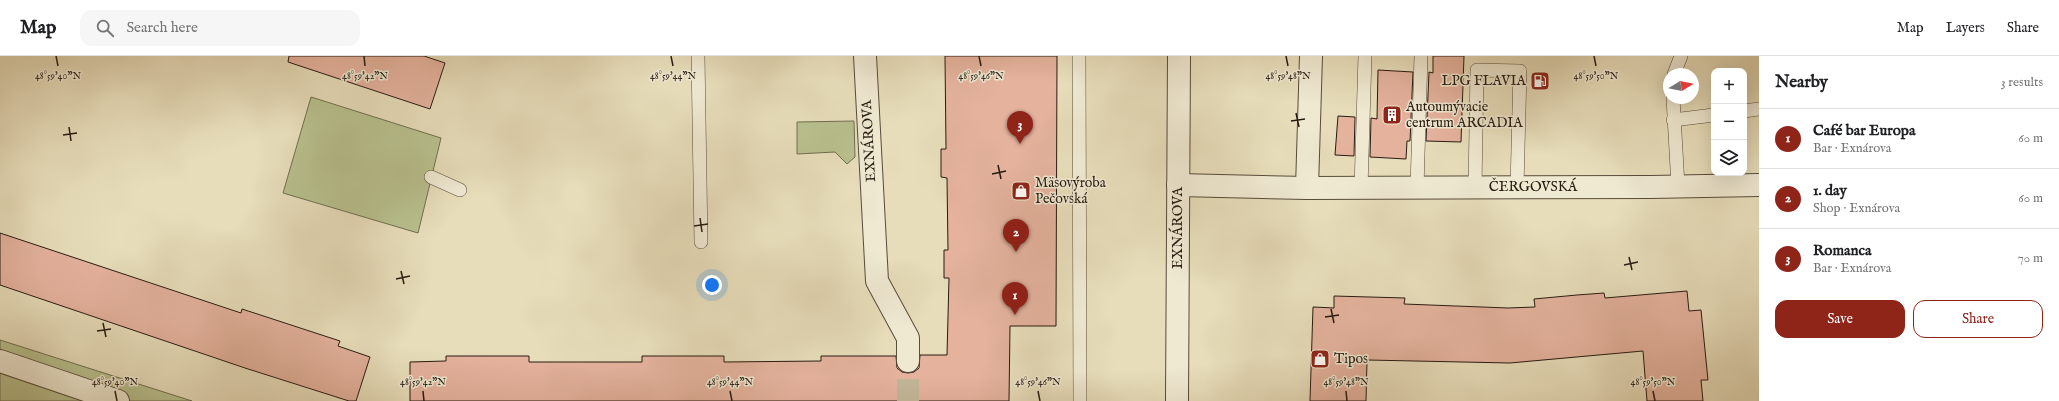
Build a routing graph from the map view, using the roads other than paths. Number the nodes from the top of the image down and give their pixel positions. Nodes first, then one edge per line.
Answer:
1 (698, 56) edge
2 (865, 56) edge
3 (1079, 56) edge
4 (1179, 56) edge
5 (1311, 56) edge
6 (1365, 56) edge
7 (1421, 56) edge
8 (1681, 56) edge
9 (1676, 68) edge
10 (1673, 104) edge
11 (1759, 109) edge
12 (1747, 111) edge
13 (1711, 115) edge
14 (1673, 120) junction
15 (432, 177) dead end
16 (1178, 184) junction
17 (1759, 185) edge
18 (1678, 186) junction
19 (1475, 187) junction
20 (1517, 187) junction
21 (1307, 188) junction
22 (1361, 188) junction
23 (1417, 188) junction
24 (460, 190) dead end
25 (701, 242) dead end
26 (0, 361) edge
27 (908, 362) tunnel mouth
28 (118, 401) edge
29 (1080, 401) edge
30 (1177, 401) edge

1 - 25 lane
2 - 27 street, EXNÁROVA
3 - 29 lane
4 - 16 street, EXNÁROVA
5 - 21 street
6 - 22 lane
7 - 23 lane
8 - 9 lane
10 - 14 lane
11 - 12 lane
13 - 14 lane
14 - 18 lane
15 - 24 lane
16 - 21 street, ČERGOVSKÁ
16 - 30 street, EXNÁROVA
17 - 18 street, ČERGOVSKÁ
18 - 20 street, ČERGOVSKÁ
19 - 20 street, ČERGOVSKÁ
19 - 20 lane
19 - 23 street, ČERGOVSKÁ
21 - 22 street, ČERGOVSKÁ
22 - 23 street, ČERGOVSKÁ
26 - 28 street

